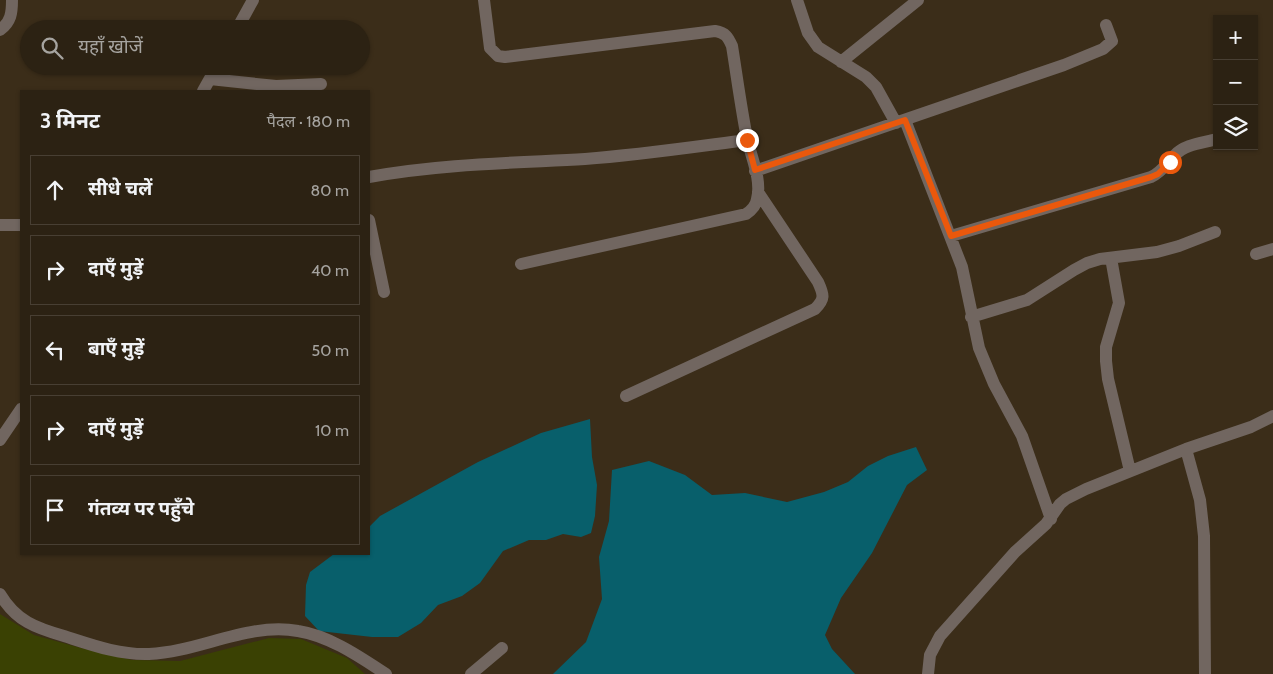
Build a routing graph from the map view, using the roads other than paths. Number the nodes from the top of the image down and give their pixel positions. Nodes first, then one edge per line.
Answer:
1 (12, 0) edge
2 (253, 0) edge
3 (484, 0) edge
4 (797, 0) edge
5 (918, 0) edge
6 (242, 20) edge
7 (1106, 25) dead end
8 (0, 30) edge
9 (841, 62) junction
10 (212, 75) edge
11 (210, 79) junction
12 (321, 84) dead end
13 (204, 90) edge
14 (900, 122) junction
15 (747, 140) junction
16 (1213, 140) edge
17 (755, 170) junction
18 (370, 177) edge
19 (758, 192) junction
20 (0, 225) edge
21 (20, 225) edge
22 (370, 225) edge
23 (1215, 232) dead end
24 (951, 236) junction
25 (1273, 249) edge
26 (1256, 254) dead end
27 (1111, 258) junction
28 (521, 264) dead end
29 (384, 292) dead end
30 (971, 317) junction
31 (626, 396) dead end
32 (20, 410) edge
33 (1273, 416) edge
34 (0, 440) edge
35 (1186, 449) junction
36 (1130, 471) junction
37 (1051, 519) junction
38 (0, 594) edge
39 (502, 648) dead end
40 (386, 674) edge
41 (472, 674) edge
42 (928, 674) edge
43 (1205, 674) edge

1 - 8 street
2 - 6 street
3 - 15 street
4 - 9 street
5 - 9 street
7 - 14 street
9 - 14 street
10 - 11 street
11 - 12 street
11 - 13 street
14 - 17 street
14 - 24 street
15 - 17 street
15 - 18 street
16 - 24 street
17 - 19 street
19 - 28 street
19 - 31 street
20 - 21 street
22 - 29 street
23 - 27 street
24 - 30 street
25 - 26 street
27 - 30 street
27 - 36 street
30 - 37 street
32 - 34 street
33 - 35 street
35 - 36 street
35 - 43 street
36 - 37 street
37 - 42 street
38 - 40 street
39 - 41 street

